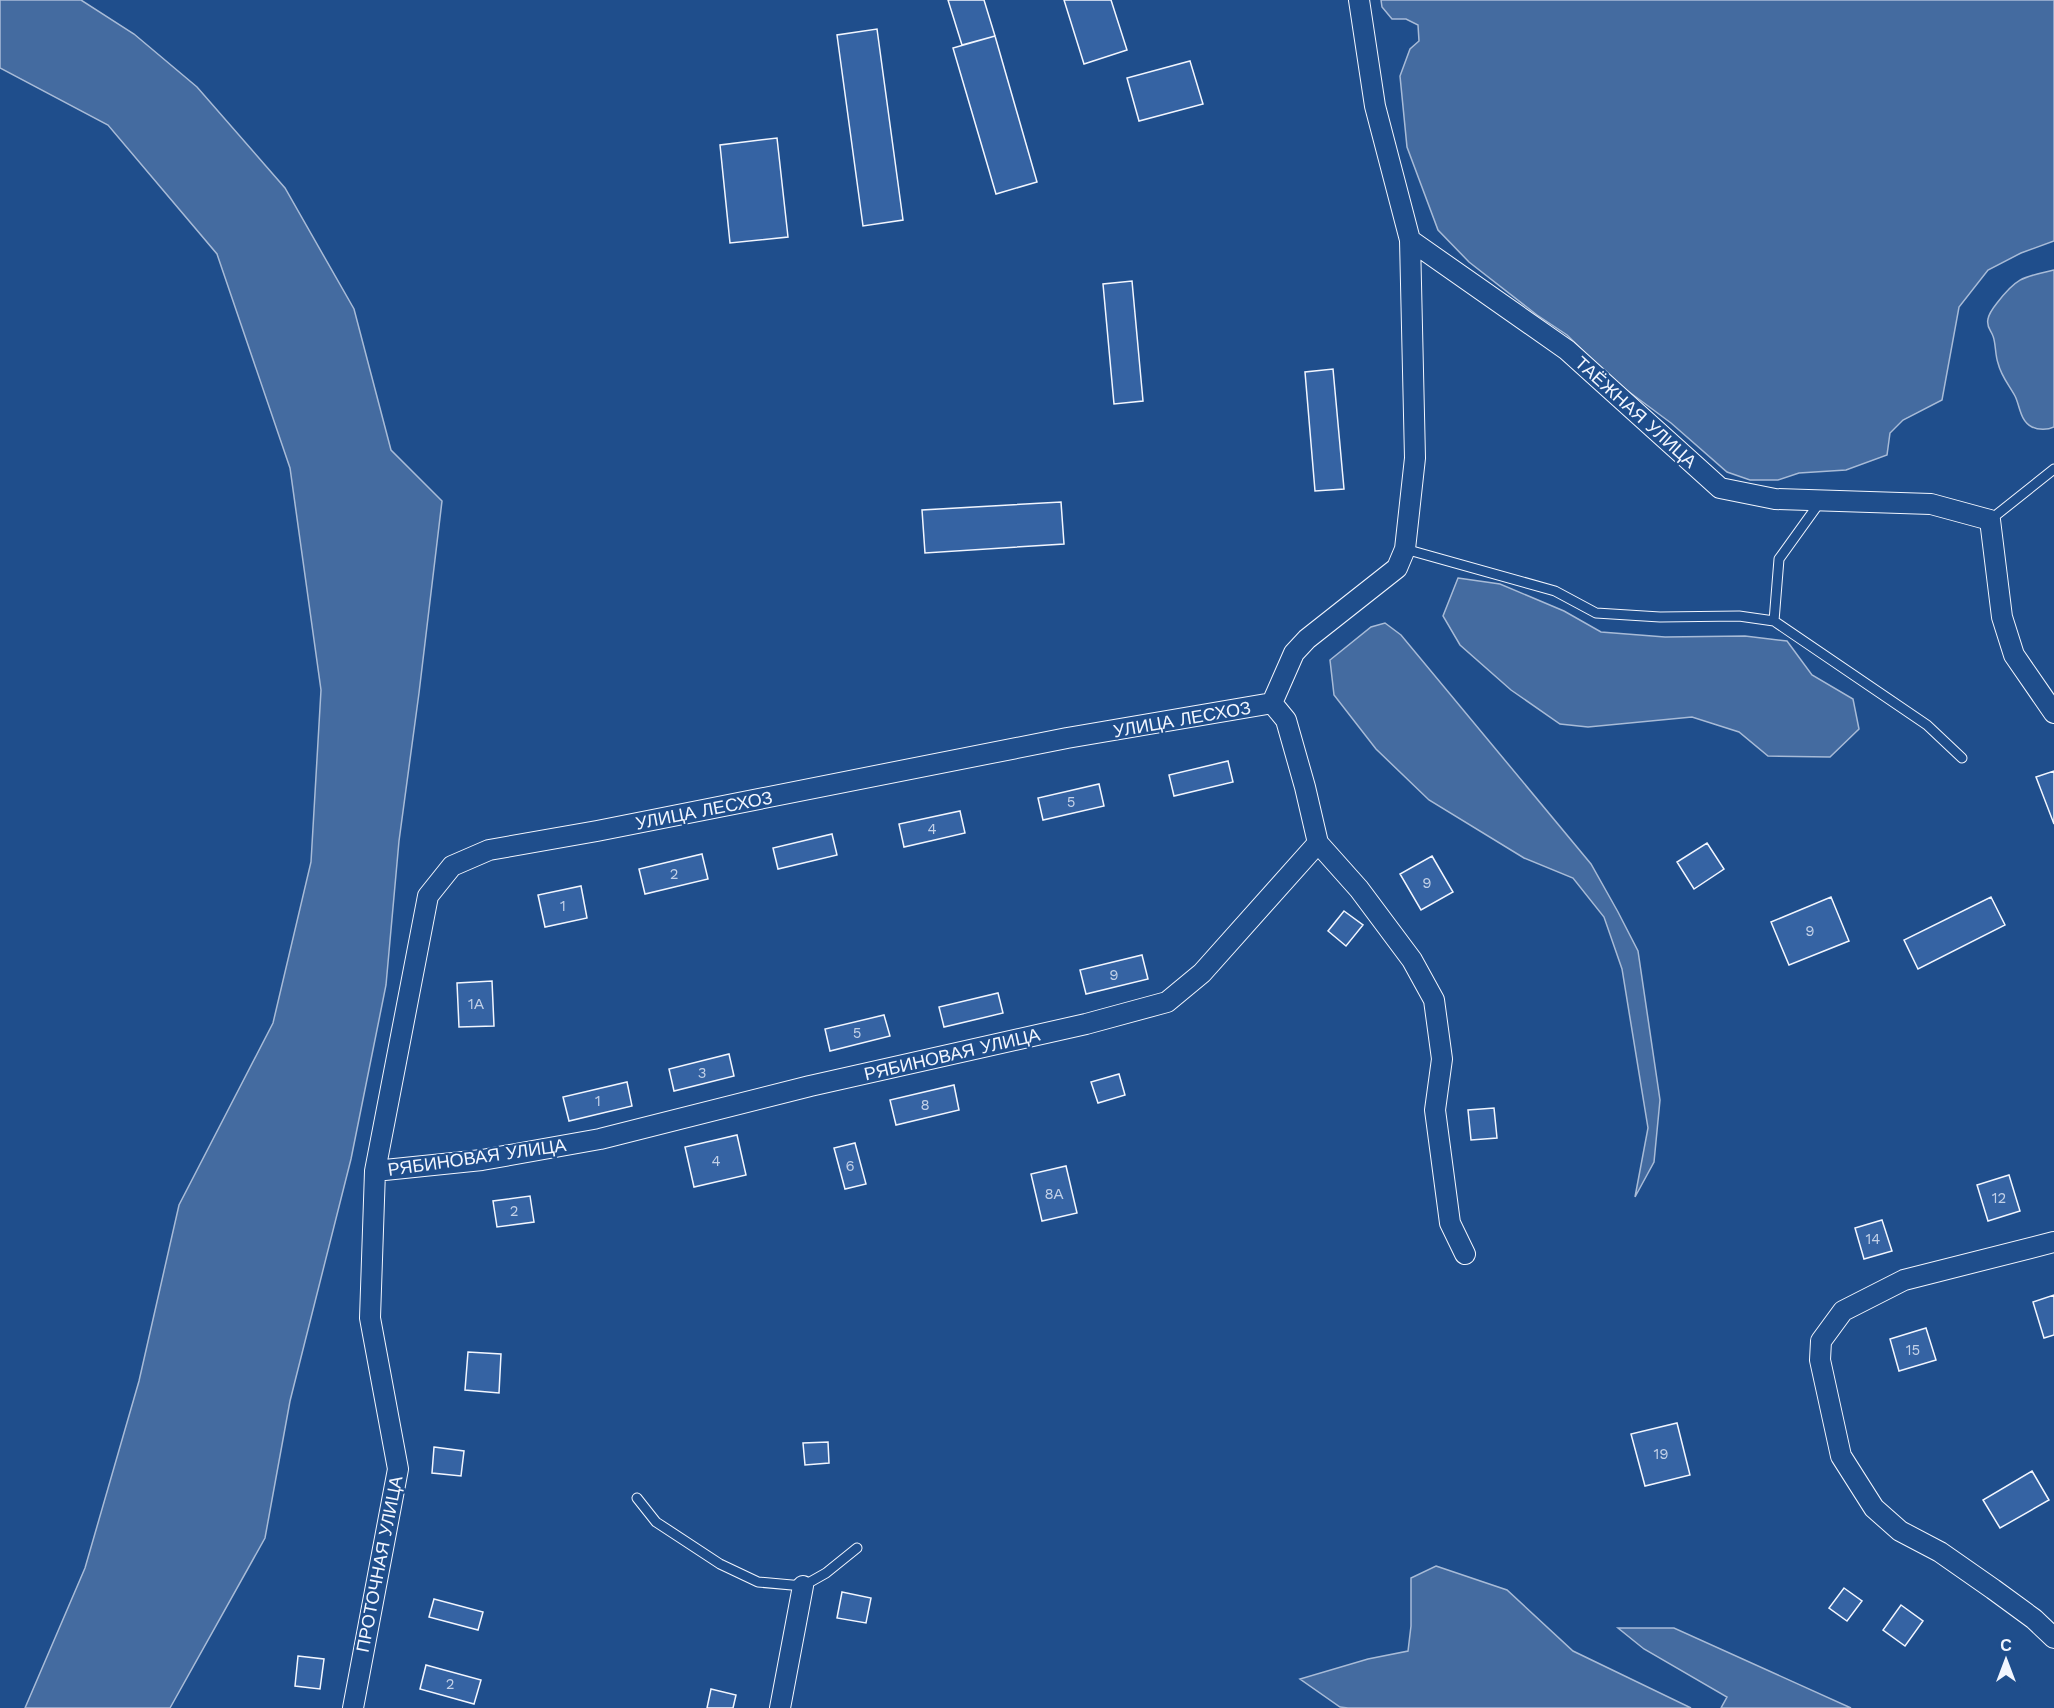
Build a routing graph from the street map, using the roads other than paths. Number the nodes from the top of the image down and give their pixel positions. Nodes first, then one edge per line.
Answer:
1 (1359, 0) edge
2 (1410, 240) junction
3 (2054, 469) edge
4 (1821, 500) junction
5 (1990, 520) junction
6 (1405, 549) junction
7 (1774, 621) junction
8 (1272, 703) junction
9 (2054, 713) edge
10 (1962, 758) dead end
11 (1318, 843) junction
12 (375, 1171) junction
13 (2054, 1242) edge
14 (1465, 1254) dead end
15 (637, 1498) dead end
16 (857, 1548) dead end
17 (803, 1586) junction
18 (2054, 1638) edge
19 (353, 1708) edge
20 (780, 1708) edge

1 - 2 street
2 - 4 street, ТАЁЖНАЯ УЛИЦА
2 - 6 street
3 - 5 lane
4 - 5 street, ТАЁЖНАЯ УЛИЦА
4 - 7 lane
5 - 9 street
6 - 7 lane
6 - 8 street
7 - 10 lane
8 - 11 street
8 - 12 street, УЛИЦА ЛЕСХОЗ
11 - 12 street, РЯБИНОВАЯ УЛИЦА
11 - 14 street
12 - 19 street, ПРОТОЧНАЯ УЛИЦА
13 - 18 street
15 - 17 lane
16 - 17 lane
17 - 20 street

